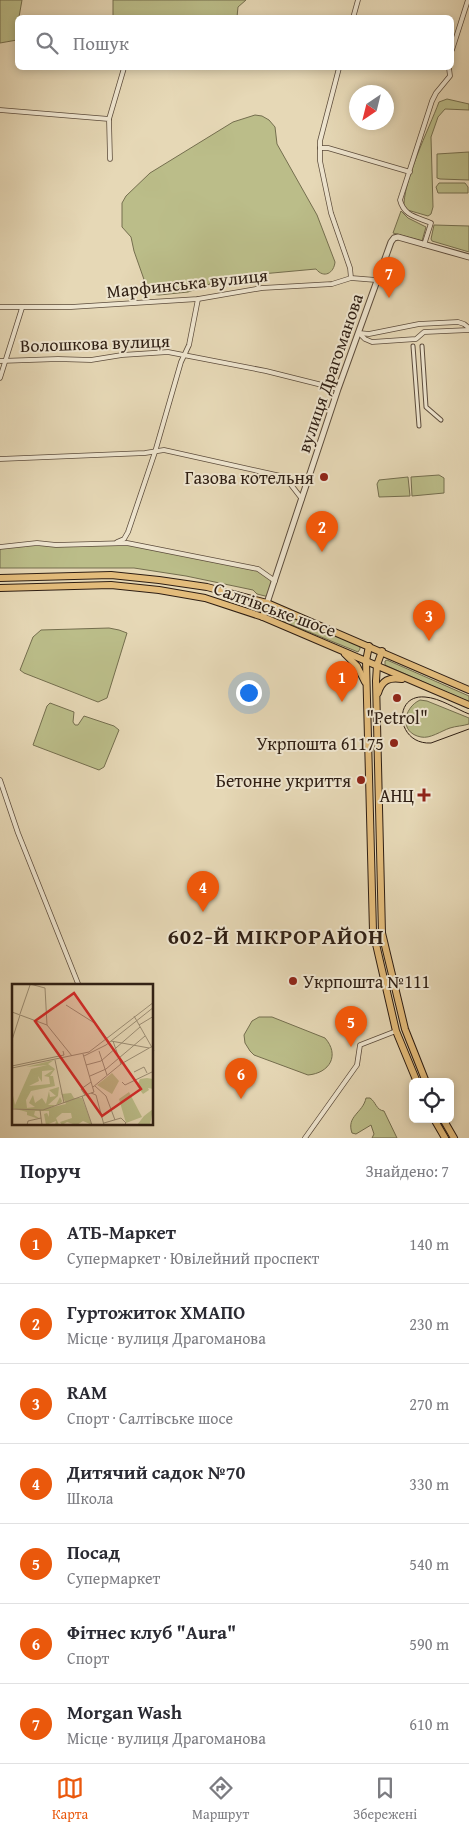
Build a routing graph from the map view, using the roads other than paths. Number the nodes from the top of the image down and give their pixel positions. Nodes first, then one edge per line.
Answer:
1 (358, 0) edge
2 (468, 0) edge
3 (354, 15) edge
4 (454, 44) edge
5 (123, 70) edge
6 (339, 70) edge
7 (449, 70) edge
8 (0, 110) edge
9 (109, 119) junction
10 (320, 148) junction
11 (110, 159) dead end
12 (410, 172) junction
13 (424, 245) junction
14 (469, 257) edge
15 (351, 278) junction
16 (376, 280) junction
17 (198, 299) junction
18 (0, 307) edge
19 (22, 308) junction
20 (469, 329) edge
21 (359, 333) junction
22 (413, 346) dead end
23 (422, 346) dead end
24 (186, 355) junction
25 (6, 360) junction
26 (0, 361) edge
27 (0, 378) edge
28 (338, 389) junction
29 (441, 420) dead end
30 (419, 426) dead end
31 (155, 452) junction
32 (0, 459) edge
33 (302, 499) junction
34 (112, 544) junction
35 (0, 547) edge
36 (0, 578) edge
37 (274, 581) junction
38 (0, 588) edge
39 (267, 603) junction
40 (263, 617) junction
41 (369, 646) junction
42 (340, 649) junction
43 (382, 652) junction
44 (366, 660) junction
45 (377, 665) junction
46 (408, 680) junction
47 (367, 690) junction
48 (469, 690) edge
49 (376, 696) junction
50 (469, 706) edge
51 (0, 780) edge
52 (78, 984) edge
53 (405, 1029) junction
54 (396, 1031) junction
55 (415, 1078) edge
56 (424, 1078) edge
57 (436, 1123) edge
58 (445, 1123) edge
59 (305, 1138) edge
60 (445, 1138) edge
61 (454, 1138) edge

1 - 3 street
2 - 4 street
5 - 9 street
6 - 10 street
7 - 12 street
8 - 9 street
9 - 11 street
10 - 12 street
10 - 15 street
12 - 13 street
13 - 14 street
13 - 16 street, вулиця Драгоманова
15 - 16 street, Марфинська вулиця
15 - 17 street, Марфинська вулиця
16 - 21 street, вулиця Драгоманова
17 - 19 street, Марфинська вулиця
17 - 24 street
18 - 19 street, Марфинська вулиця
19 - 25 street
20 - 21 street
20 - 21 street
21 - 28 street, вулиця Драгоманова
22 - 30 street
23 - 29 street
24 - 25 street, Волошкова вулиця
24 - 28 street, Волошкова вулиця
24 - 31 street
25 - 26 street, Волошкова вулиця
25 - 27 street
28 - 33 street, вулиця Драгоманова
31 - 32 street
31 - 33 street
31 - 34 street
33 - 37 street, вулиця Драгоманова
34 - 35 street
34 - 37 street
36 - 39 main road, Салтівське шосе
37 - 39 street, вулиця Драгоманова
38 - 40 main road, Салтівське шосе
39 - 40 main road
39 - 41 main road, Салтівське шосе
40 - 42 main road, Салтівське шосе
41 - 43 main road, Салтівське шосе
41 - 44 main road
42 - 44 main road, Салтівське шосе
42 - 47 main road
43 - 45 main road
43 - 48 main road, Салтівське шосе
44 - 45 main road, Салтівське шосе
44 - 47 main road
45 - 46 main road, Салтівське шосе
45 - 49 main road
46 - 49 main road
46 - 50 main road, Салтівське шосе
47 - 54 main road
49 - 53 main road
51 - 52 street
53 - 54 main road
53 - 56 main road
54 - 55 main road
54 - 59 street
57 - 60 main road
58 - 61 main road

